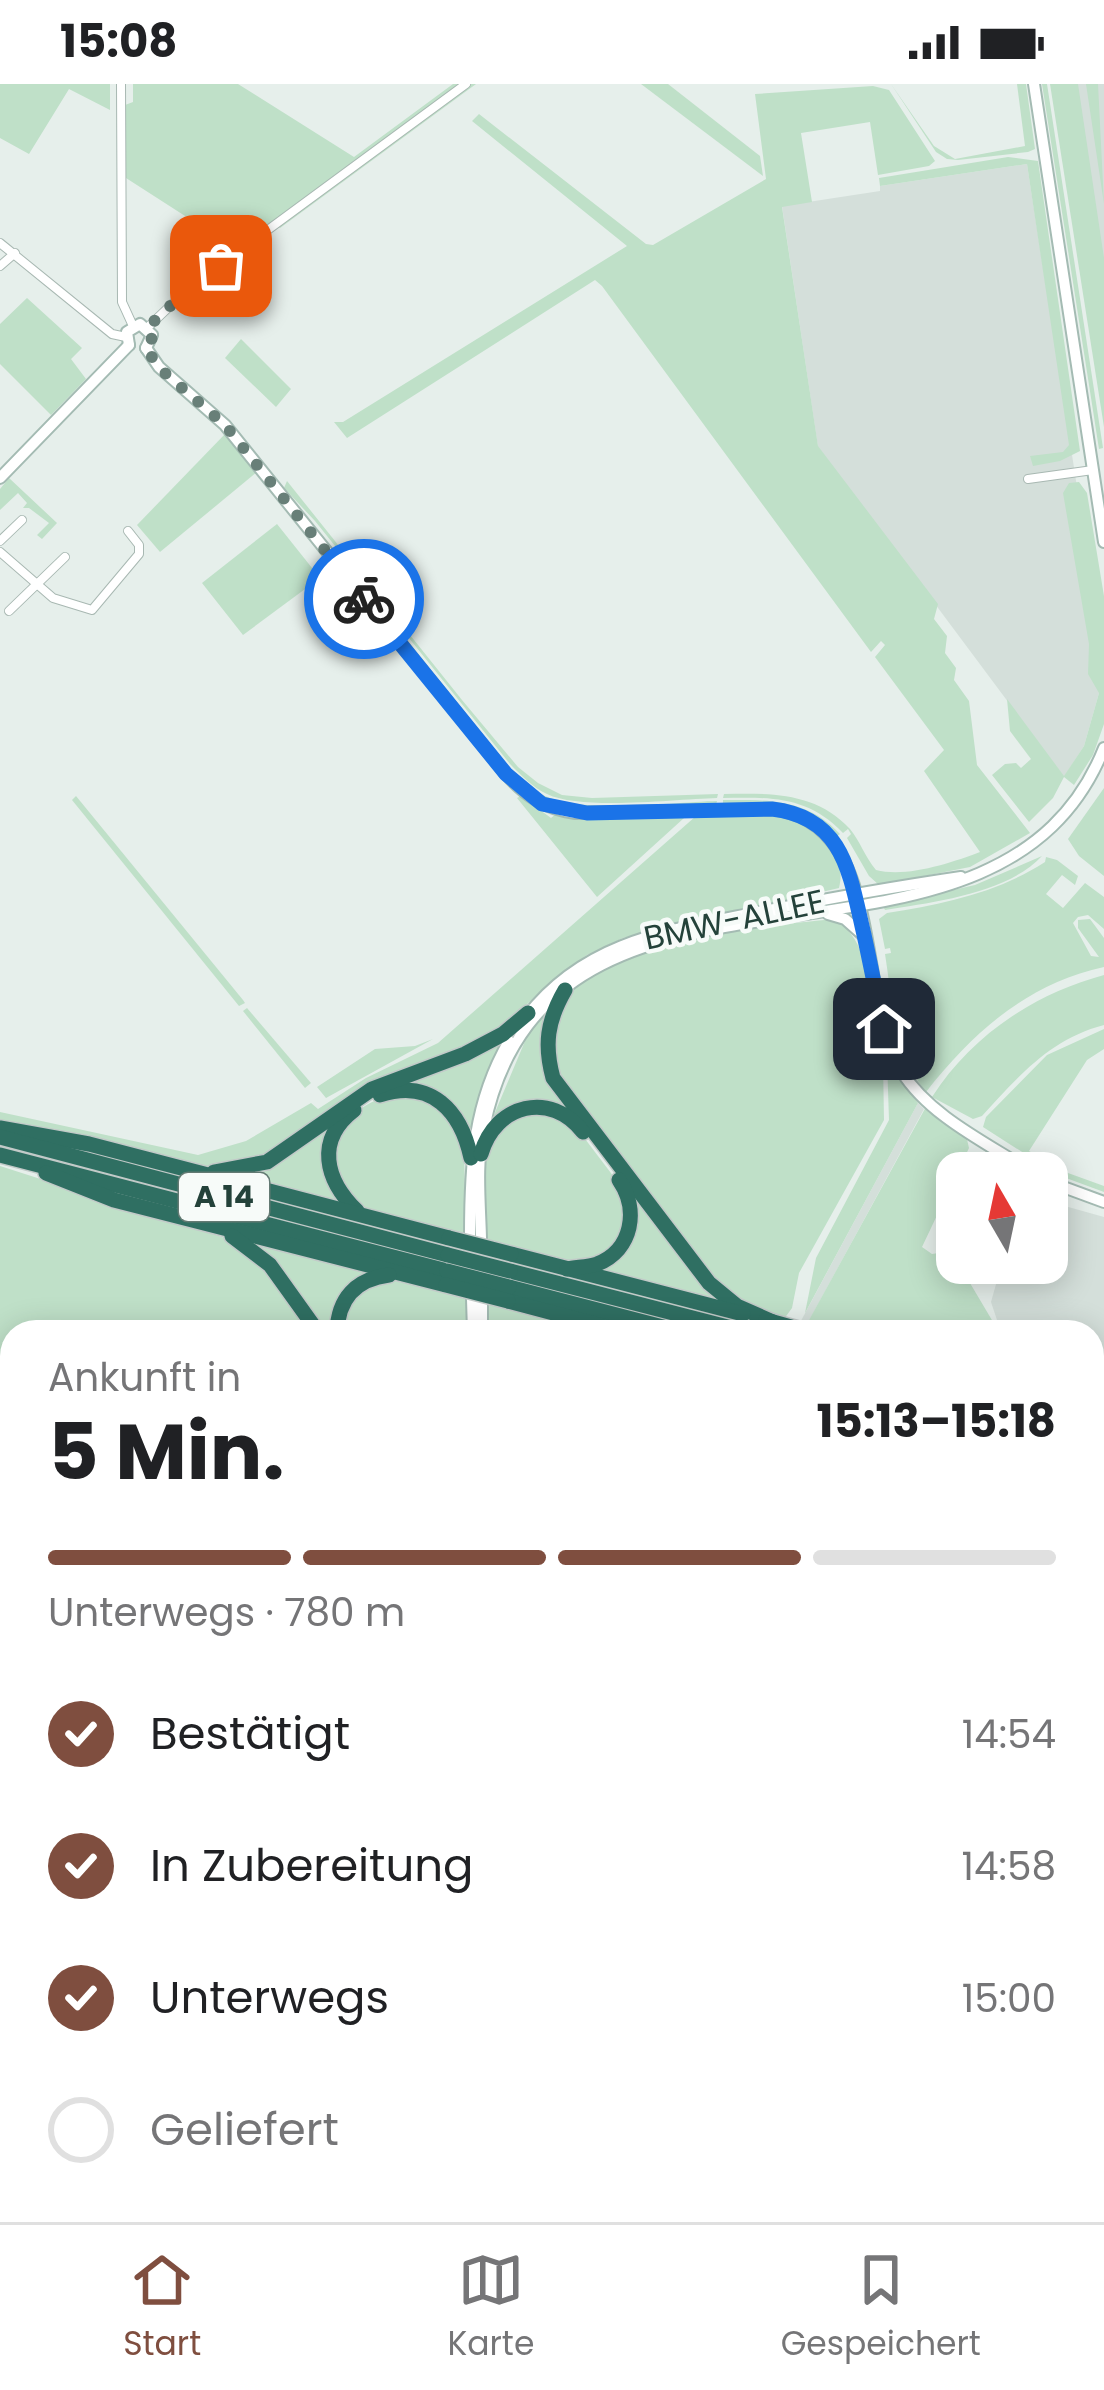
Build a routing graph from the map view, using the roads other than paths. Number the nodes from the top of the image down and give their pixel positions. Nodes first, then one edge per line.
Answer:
1 (121, 84) edge
2 (466, 84) edge
3 (1034, 84) edge
4 (0, 244) edge
5 (15, 253) junction
6 (0, 266) edge
7 (148, 327) junction
8 (129, 336) junction
9 (146, 348) junction
10 (1093, 470) junction
11 (0, 478) edge
12 (1028, 479) dead end
13 (22, 520) dead end
14 (128, 531) dead end
15 (0, 541) edge
16 (1104, 542) edge
17 (0, 552) edge
18 (65, 557) dead end
19 (35, 585) junction
20 (9, 611) dead end
21 (1104, 748) edge
22 (856, 900) junction
23 (819, 913) junction
24 (864, 936) junction
25 (565, 991) junction
26 (528, 1013) junction
27 (0, 1133) edge
28 (1002, 1152) edge
29 (0, 1155) edge
30 (476, 1156) junction
31 (22, 1160) junction
32 (202, 1173) junction
33 (1068, 1189) edge
34 (1104, 1202) edge
35 (364, 1216) junction
36 (219, 1228) junction
37 (476, 1236) dead end
38 (448, 1262) junction
39 (566, 1269) junction
40 (413, 1276) junction
41 (509, 1278) junction
42 (309, 1320) edge
43 (338, 1320) edge
44 (474, 1320) edge
45 (480, 1320) edge
46 (582, 1320) edge
47 (644, 1320) edge
48 (694, 1320) edge
49 (765, 1320) edge
50 (768, 1320) edge

1 - 8 street
2 - 7 street
3 - 10 main road
4 - 5 street
5 - 6 street
5 - 8 street
7 - 8 main road
7 - 9 main road
8 - 9 main road
8 - 11 main road
9 - 22 main road
10 - 12 street
10 - 16 main road
13 - 15 street
14 - 19 street
17 - 19 street
18 - 19 street
19 - 20 street
21 - 22 main road, BMW-ALLEE
22 - 23 main road, BMW-ALLEE
22 - 24 main road
22 - 26 main road, BMW-ALLEE
23 - 24 main road
23 - 25 main road, BMW-ALLEE
24 - 28 main road
25 - 30 main road, BMW-ALLEE
25 - 50 highway
26 - 30 main road, BMW-ALLEE
26 - 32 highway
27 - 32 highway
27 - 38 highway, A 14
29 - 31 highway, A 14
30 - 35 highway
30 - 37 main road
30 - 39 highway
31 - 36 highway
31 - 38 highway, A 14
32 - 35 highway
33 - 34 main road
35 - 38 highway
36 - 40 highway
36 - 42 highway
38 - 40 highway
38 - 41 highway, bridge
38 - 41 highway, A 14, bridge
39 - 41 highway
39 - 49 highway
40 - 43 highway
41 - 46 highway
41 - 47 highway, A 14
41 - 48 highway, A 14
44 - 45 main road

